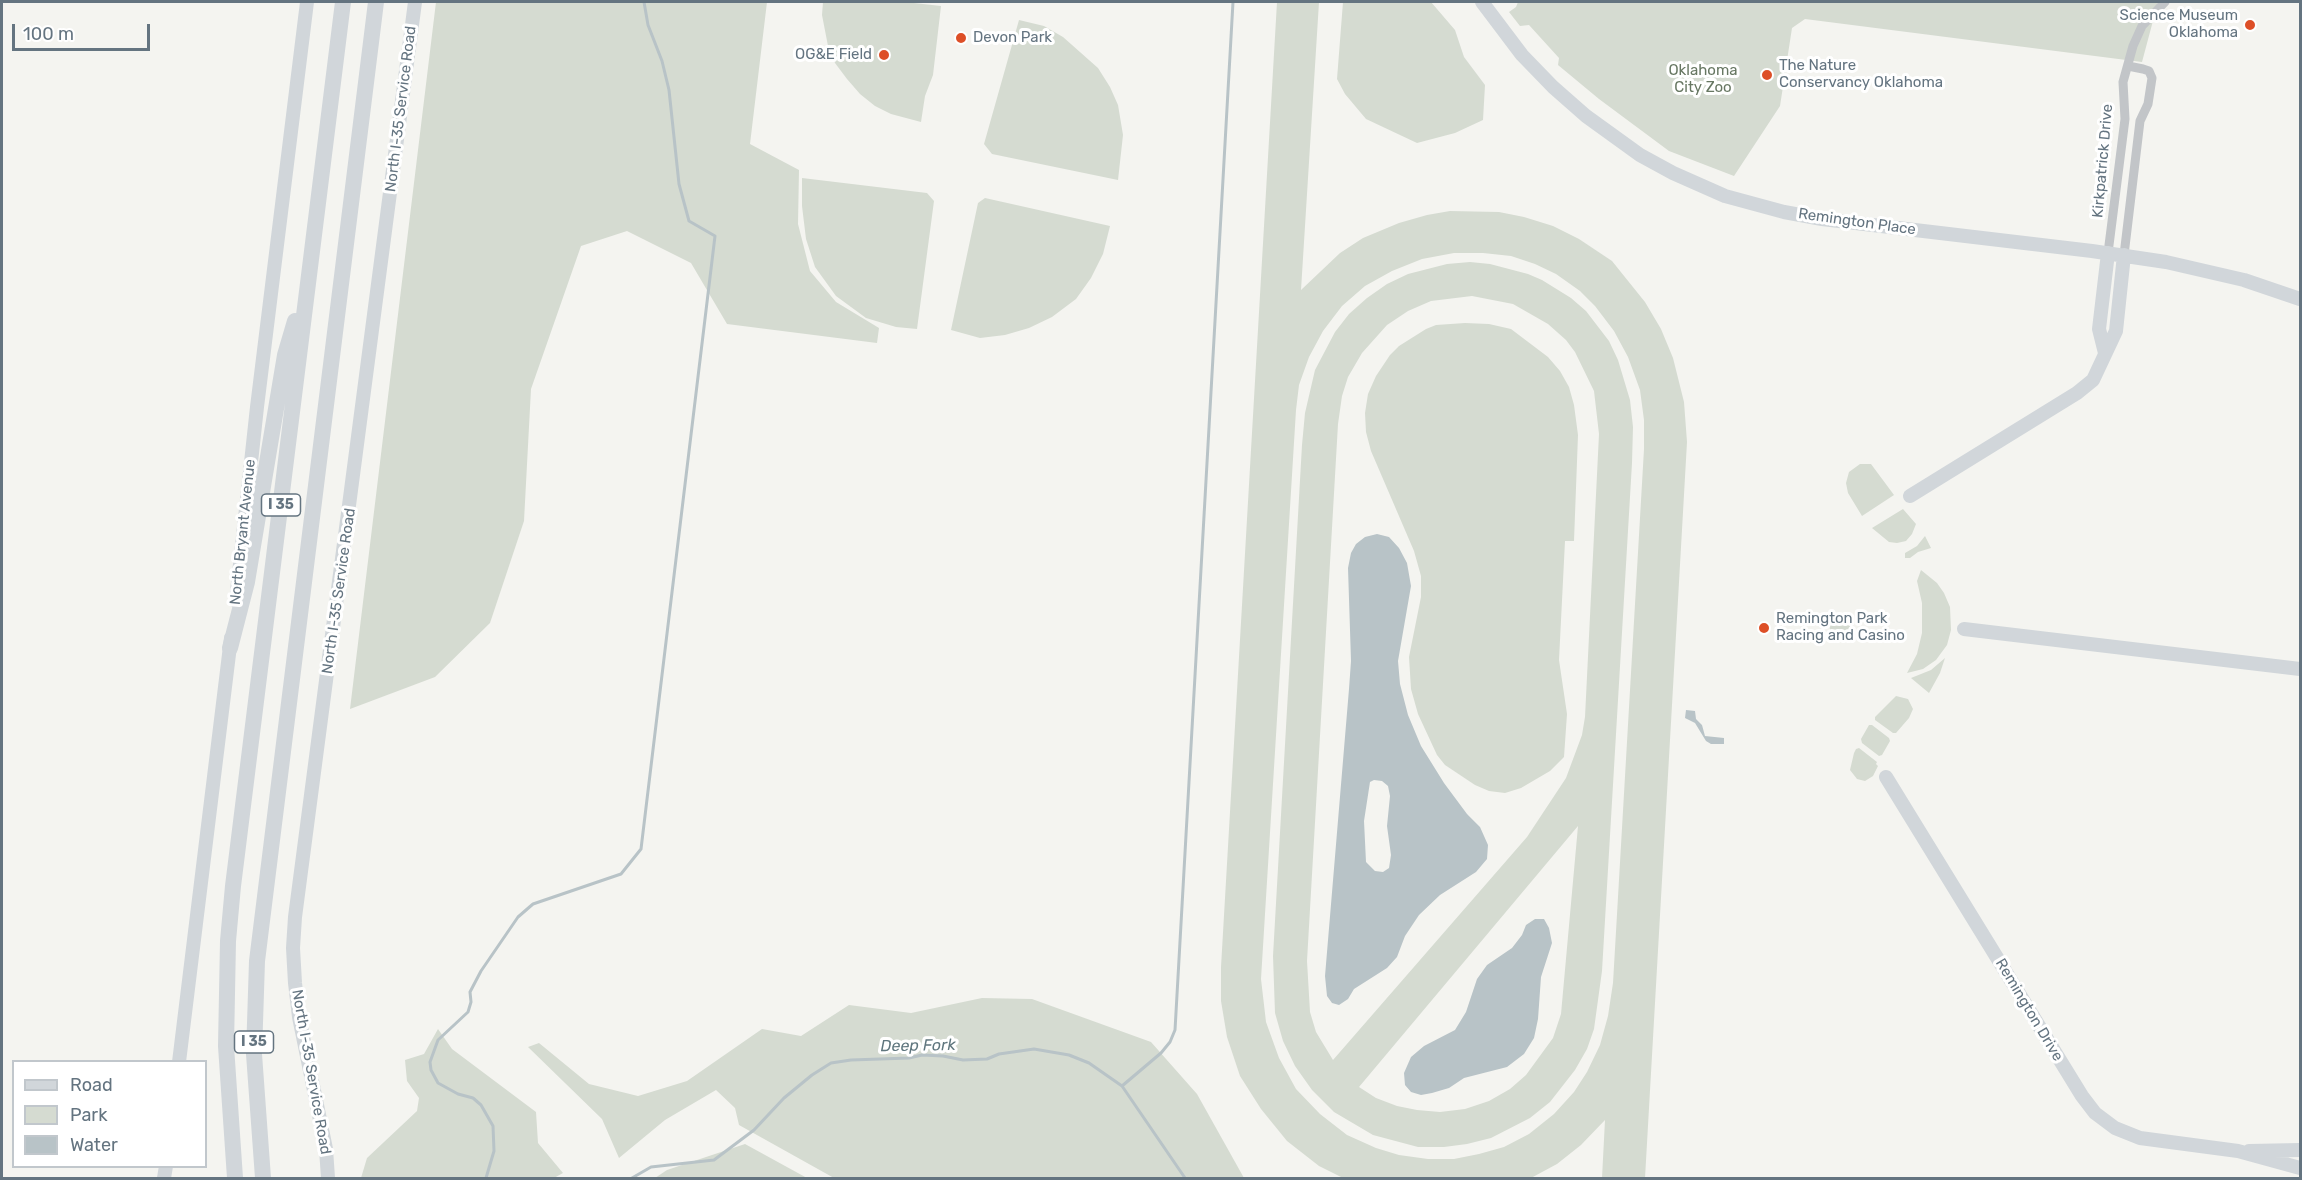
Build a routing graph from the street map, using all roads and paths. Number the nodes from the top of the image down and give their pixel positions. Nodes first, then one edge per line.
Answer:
1 (307, 2) edge
2 (344, 2) edge
3 (376, 2) edge
4 (387, 2) edge
5 (415, 2) edge
6 (1482, 2) edge
7 (2165, 2) edge
8 (369, 50) junction
9 (2128, 66) junction
10 (2108, 253) junction
11 (2124, 255) junction
12 (309, 274) junction
13 (2301, 299) edge
14 (2105, 353) junction
15 (1910, 496) dead end
16 (1964, 629) dead end
17 (230, 648) junction
18 (2301, 669) edge
19 (1886, 777) dead end
20 (179, 1060) edge
21 (2301, 1150) edge
22 (2238, 1151) junction
23 (2301, 1168) edge
24 (235, 1179) edge
25 (263, 1179) edge
26 (328, 1179) edge

1 - 17 main road, North Bryant Avenue
2 - 12 highway, I 35
3 - 8 highway, I 35
4 - 8 highway
5 - 26 main road, North I-35 Service Road
6 - 10 main road, Remington Place
7 - 9 street
8 - 25 highway, I 35
9 - 10 street, Kirkpatrick Drive
9 - 11 street, Kirkpatrick Drive
10 - 11 main road, Remington Place
10 - 14 main road
11 - 13 main road, Remington Place
11 - 14 main road
12 - 17 highway
12 - 24 highway, I 35
14 - 15 main road
16 - 18 main road
17 - 20 main road, North Bryant Avenue
19 - 22 main road, Remington Drive
21 - 22 main road, Remington Drive
22 - 23 main road, Remington Drive

